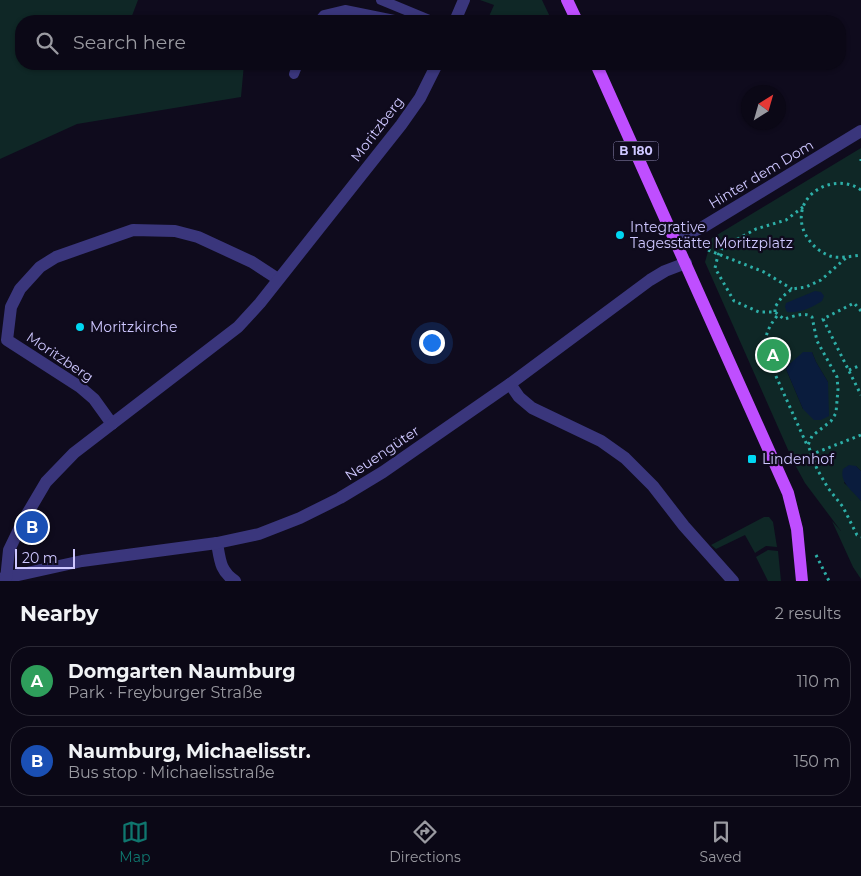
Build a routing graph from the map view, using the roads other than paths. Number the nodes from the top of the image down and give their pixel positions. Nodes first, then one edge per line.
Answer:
1 (381, 0) edge
2 (464, 0) edge
3 (568, 0) edge
4 (324, 15) edge
5 (370, 15) edge
6 (417, 15) edge
7 (458, 15) edge
8 (574, 15) edge
9 (296, 70) edge
10 (434, 70) edge
11 (599, 70) edge
12 (294, 74) dead end
13 (861, 131) edge
14 (675, 239) junction
15 (686, 263) junction
16 (278, 280) junction
17 (510, 384) junction
18 (112, 424) junction
19 (217, 543) junction
20 (52, 568) junction
21 (3, 579) edge
22 (56, 581) edge
23 (235, 581) edge
24 (733, 581) edge
25 (802, 581) edge

1 - 6 lane
2 - 7 street
3 - 8 main road
4 - 5 lane
9 - 12 lane
10 - 16 street, Moritzberg
11 - 14 main road, B 180
13 - 14 street, Hinter dem Dom
14 - 15 main road, B 180
15 - 17 street, Neuengüter
15 - 25 main road, B 180
16 - 18 street, Moritzberg
16 - 18 street, Moritzberg
17 - 19 street, Neuengüter
17 - 24 street
18 - 21 street
19 - 20 street, Neuengüter
19 - 23 street
20 - 21 street, Neuengüter
20 - 22 street

